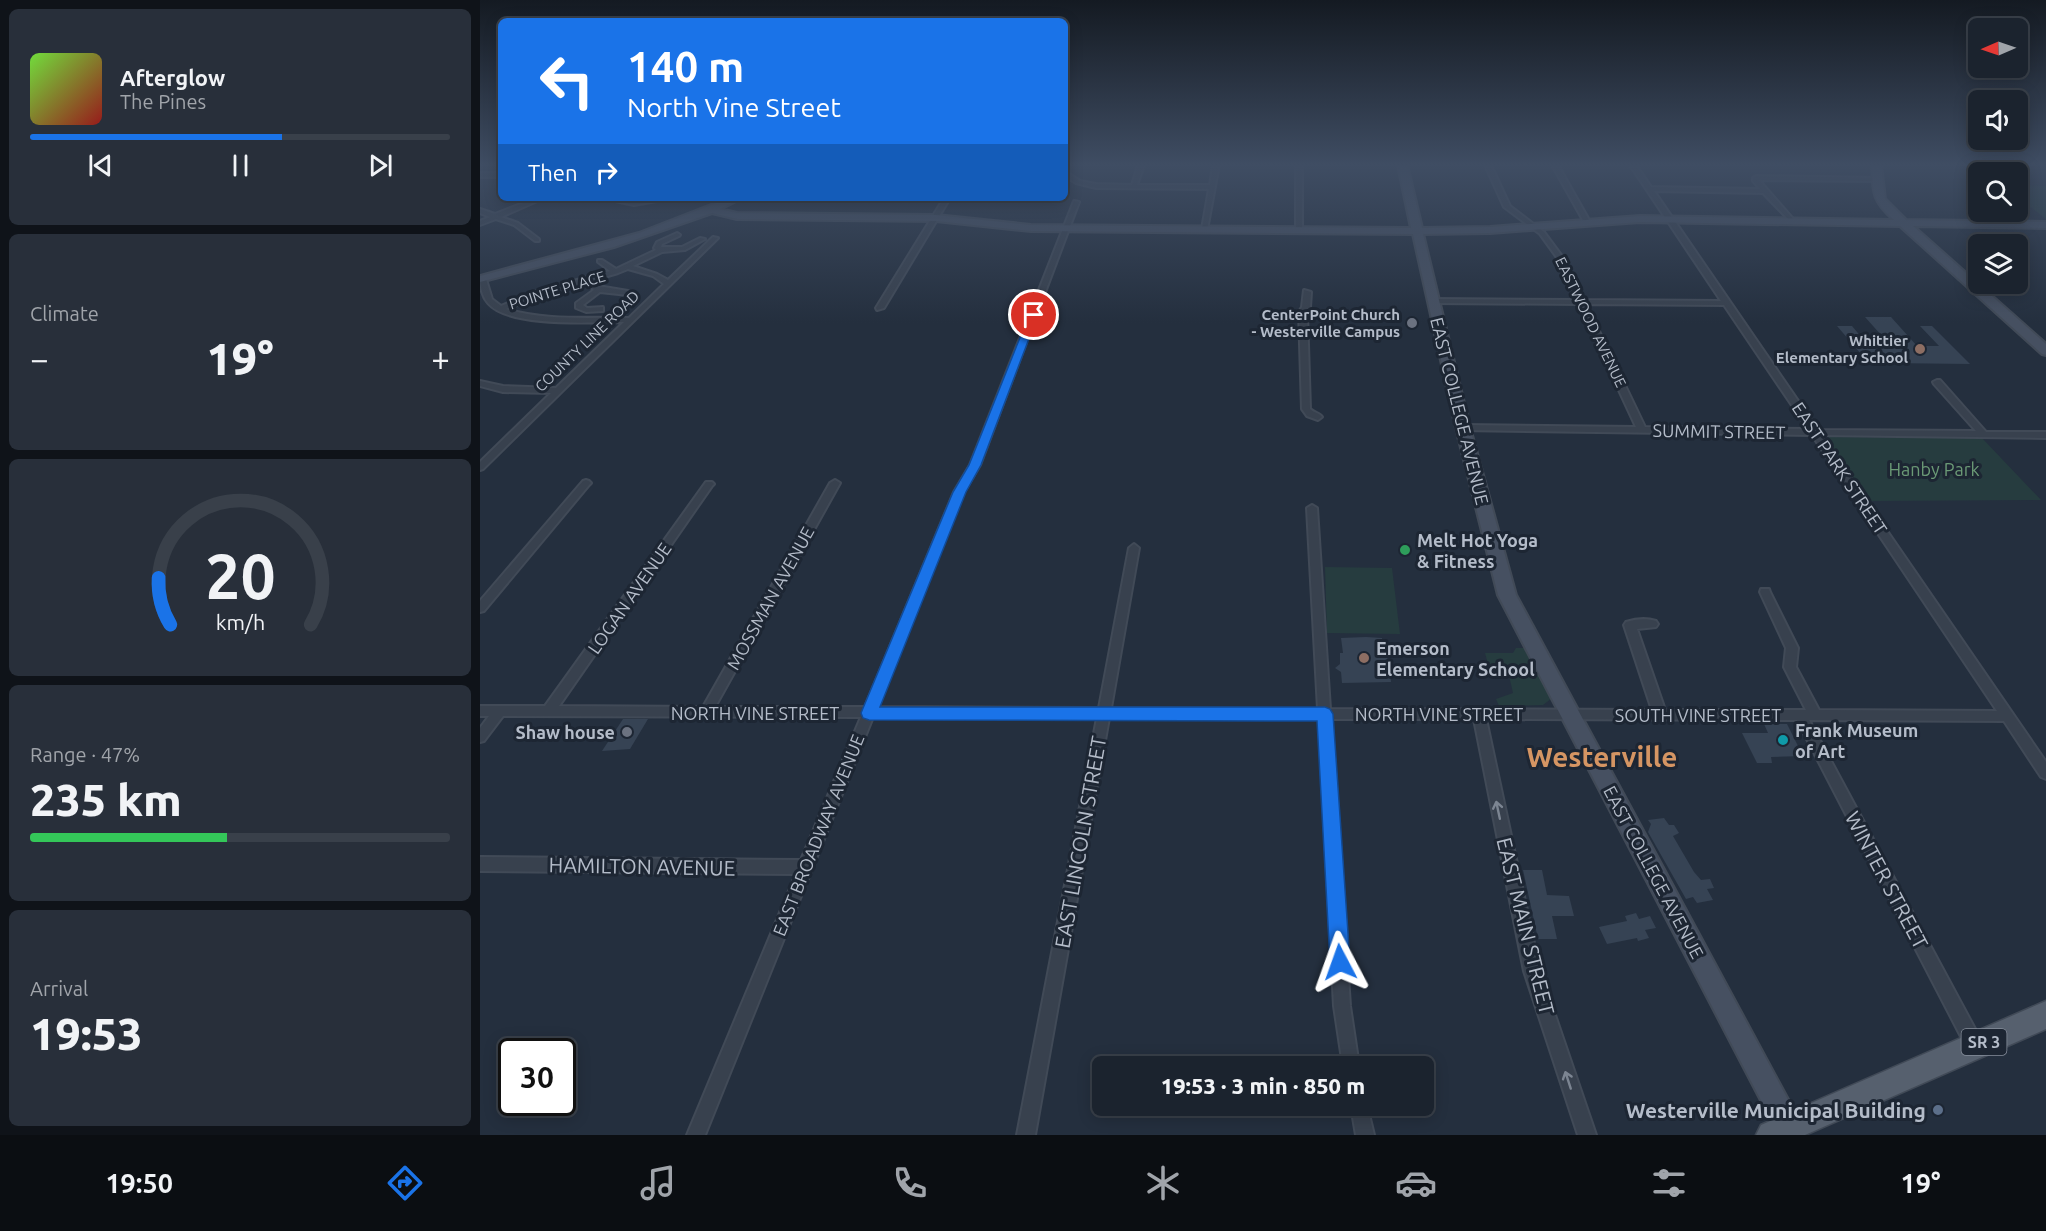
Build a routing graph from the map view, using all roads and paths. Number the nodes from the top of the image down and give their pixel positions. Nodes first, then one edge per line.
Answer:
1 (499, 218) edge
2 (690, 218) edge
3 (930, 218) edge
4 (936, 218) junction
5 (1071, 218) edge
6 (1207, 218) edge
7 (1299, 218) edge
8 (1415, 218) edge
9 (1522, 218) edge
10 (1789, 218) edge
11 (1899, 218) edge
12 (1671, 219) junction
13 (1586, 220) joint
14 (1792, 221) junction
15 (1904, 223) junction
16 (2046, 225) edge
17 (1534, 227) junction
18 (1068, 228) junction
19 (1205, 229) junction
20 (1299, 230) junction
21 (1418, 231) junction
22 (677, 235) dead end
23 (715, 238) dead end
24 (702, 239) dead end
25 (537, 240) dead end
26 (661, 250) junction
27 (600, 261) dead end
28 (628, 267) junction
29 (616, 272) junction
30 (481, 277) edge
31 (589, 281) junction
32 (668, 283) junction
33 (599, 290) junction
34 (1307, 292) dead end
35 (628, 293) dead end
36 (484, 300) edge
37 (1433, 301) junction
38 (1583, 302) junction
39 (1728, 303) junction
40 (880, 308) dead end
41 (499, 309) junction
42 (600, 309) dead end
43 (630, 320) junction
44 (2046, 351) edge
45 (1937, 382) dead end
46 (480, 383) edge
47 (557, 391) junction
48 (1318, 417) dead end
49 (1463, 428) junction
50 (1642, 430) junction
51 (1816, 432) junction
52 (1983, 434) junction
53 (2046, 435) edge
54 (480, 467) edge
55 (586, 483) dead end
56 (835, 483) dead end
57 (709, 484) dead end
58 (1312, 507) dead end
59 (1134, 548) dead end
60 (1765, 592) dead end
61 (480, 608) edge
62 (1652, 624) dead end
63 (480, 711) edge
64 (500, 711) junction
65 (549, 712) junction
66 (706, 712) junction
67 (869, 713) junction
68 (1103, 713) junction
69 (1325, 714) junction
70 (1479, 714) junction
71 (1570, 714) junction
72 (1660, 714) junction
73 (1808, 715) junction
74 (2007, 716) junction
75 (480, 737) edge
76 (2046, 773) edge
77 (480, 864) edge
78 (805, 867) junction
79 (2046, 1015) edge
80 (1975, 1046) junction
81 (1350, 1056) edge
82 (1361, 1116) edge
83 (1785, 1132) edge
84 (696, 1135) edge
85 (1026, 1135) edge
86 (1365, 1135) edge
87 (1587, 1135) edge

1 - 25 street
2 - 30 street
3 - 4 street
4 - 18 street
4 - 40 street
5 - 18 street, EAST BROADWAY AVENUE
6 - 19 street
7 - 20 street
8 - 21 street, EAST COLLEGE AVENUE
9 - 17 street, EASTWOOD AVENUE
10 - 14 street
11 - 15 street
12 - 13 street
12 - 14 street
12 - 39 street, EAST PARK STREET
13 - 17 street
14 - 15 street
15 - 16 street
15 - 44 street
17 - 21 street
17 - 38 street, EASTWOOD AVENUE
18 - 19 street
18 - 67 street, EAST BROADWAY AVENUE
19 - 20 street
20 - 21 street
21 - 37 street, EAST COLLEGE AVENUE
22 - 26 street, POINTE PLACE
23 - 32 street, COUNTY LINE ROAD
24 - 26 street, POINTE PLACE
26 - 28 street, POINTE PLACE
27 - 29 street, POINTE PLACE
28 - 29 street, POINTE PLACE
28 - 32 street, POINTE PLACE
29 - 31 street, POINTE PLACE
30 - 36 street
31 - 33 street
31 - 41 street, POINTE PLACE
32 - 43 street, COUNTY LINE ROAD
33 - 35 street
33 - 42 street
34 - 48 street
36 - 41 street
37 - 38 street
37 - 49 street, EAST COLLEGE AVENUE
38 - 39 street
38 - 50 street, EASTWOOD AVENUE
39 - 51 street, EAST PARK STREET
41 - 43 street
43 - 47 street, COUNTY LINE ROAD
45 - 52 street
46 - 47 street
47 - 54 street, COUNTY LINE ROAD
49 - 50 street, SUMMIT STREET
49 - 71 street, EAST COLLEGE AVENUE
50 - 51 street, SUMMIT STREET
51 - 52 street, SUMMIT STREET
51 - 74 street, EAST PARK STREET
52 - 53 street, SUMMIT STREET
55 - 61 street
56 - 66 street, MOSSMAN AVENUE
57 - 65 street, LOGAN AVENUE
58 - 69 street
59 - 68 street, EAST LINCOLN STREET
60 - 73 street, WINTER STREET
62 - 72 street
63 - 64 street, NORTH VINE STREET
64 - 65 street, NORTH VINE STREET
64 - 75 street
65 - 66 street, NORTH VINE STREET
66 - 67 street, NORTH VINE STREET
67 - 68 street, NORTH VINE STREET
67 - 78 street, EAST BROADWAY AVENUE
68 - 69 street, NORTH VINE STREET
68 - 85 street, EAST LINCOLN STREET
69 - 70 street, NORTH VINE STREET
69 - 81 street
70 - 71 street, NORTH VINE STREET
87 -> 70 street, EAST MAIN STREET
71 - 72 street, SOUTH VINE STREET
71 - 83 street, EAST COLLEGE AVENUE
72 - 73 street, SOUTH VINE STREET
73 - 74 street, SOUTH VINE STREET
73 - 80 street, WINTER STREET
74 - 76 street, EAST PARK STREET
77 - 78 street, HAMILTON AVENUE
78 - 84 street, EAST BROADWAY AVENUE
79 - 80 main road, SR 3
80 - 83 main road, SR 3
82 - 86 street

